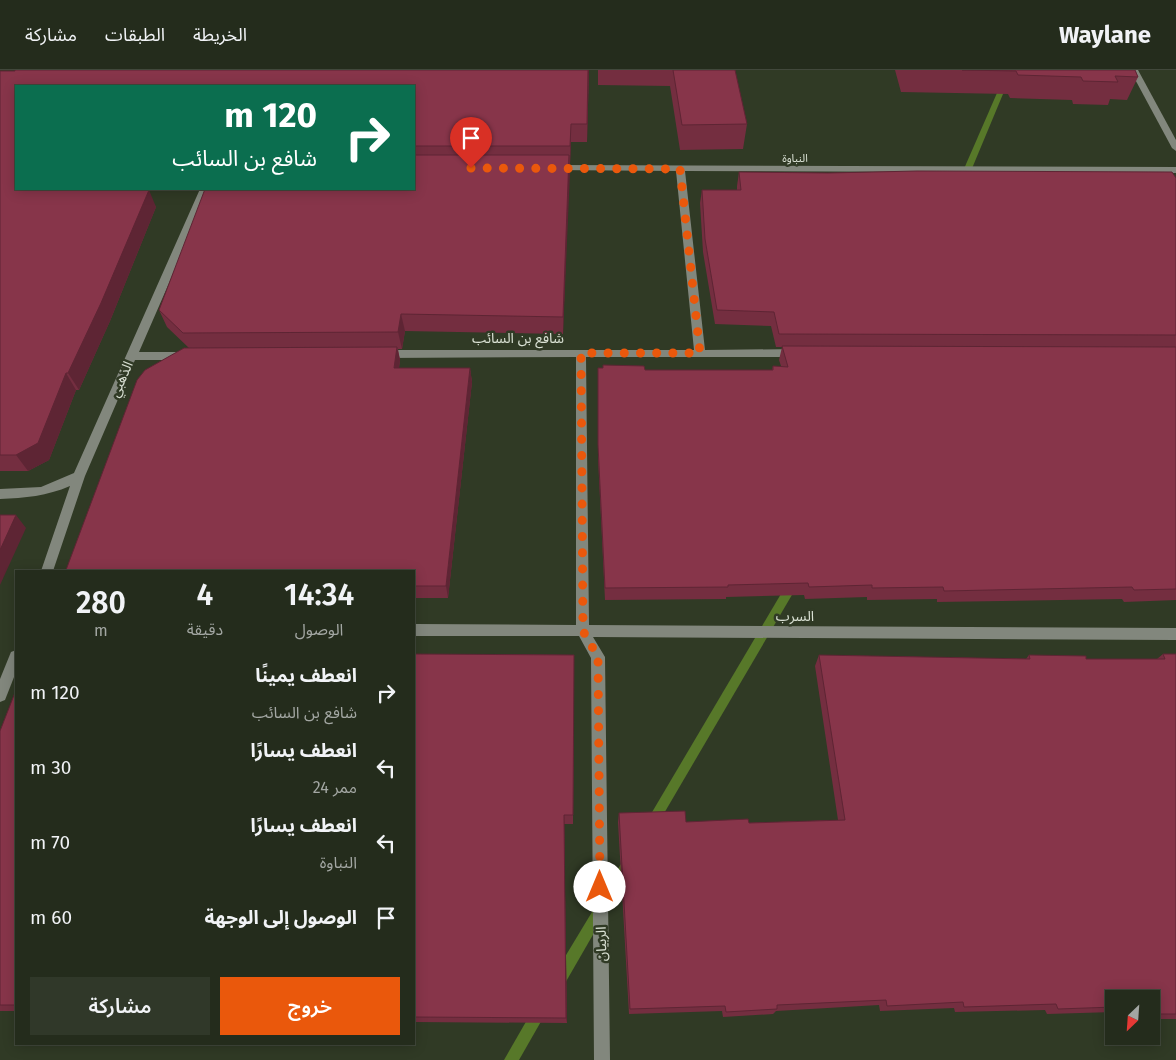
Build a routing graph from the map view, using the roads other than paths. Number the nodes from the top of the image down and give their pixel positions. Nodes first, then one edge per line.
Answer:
1 (1134, 70) edge
2 (1176, 148) edge
3 (542, 168) edge
4 (680, 169) junction
5 (1176, 170) edge
6 (204, 190) edge
7 (581, 353) junction
8 (700, 353) junction
9 (809, 353) edge
10 (375, 354) edge
11 (131, 356) junction
12 (199, 356) edge
13 (79, 476) junction
14 (0, 494) edge
15 (47, 570) edge
16 (415, 630) edge
17 (583, 631) junction
18 (1176, 634) edge
19 (15, 658) edge
20 (0, 696) edge
21 (602, 1060) edge

1 - 2 street
3 - 4 street, النباوة
4 - 5 street, النباوة
4 - 8 street
6 - 11 street, الذهبي
7 - 8 street, شافع بن السائب
7 - 10 street, شافع بن السائب
7 - 17 street, الربيان
8 - 9 street, شافع بن السائب
11 - 12 street
11 - 13 street, الذهبي
13 - 14 street
13 - 15 street, الذهبي
16 - 17 street, السرب
17 - 18 street, السرب
17 - 21 street, الربيان
19 - 20 street

